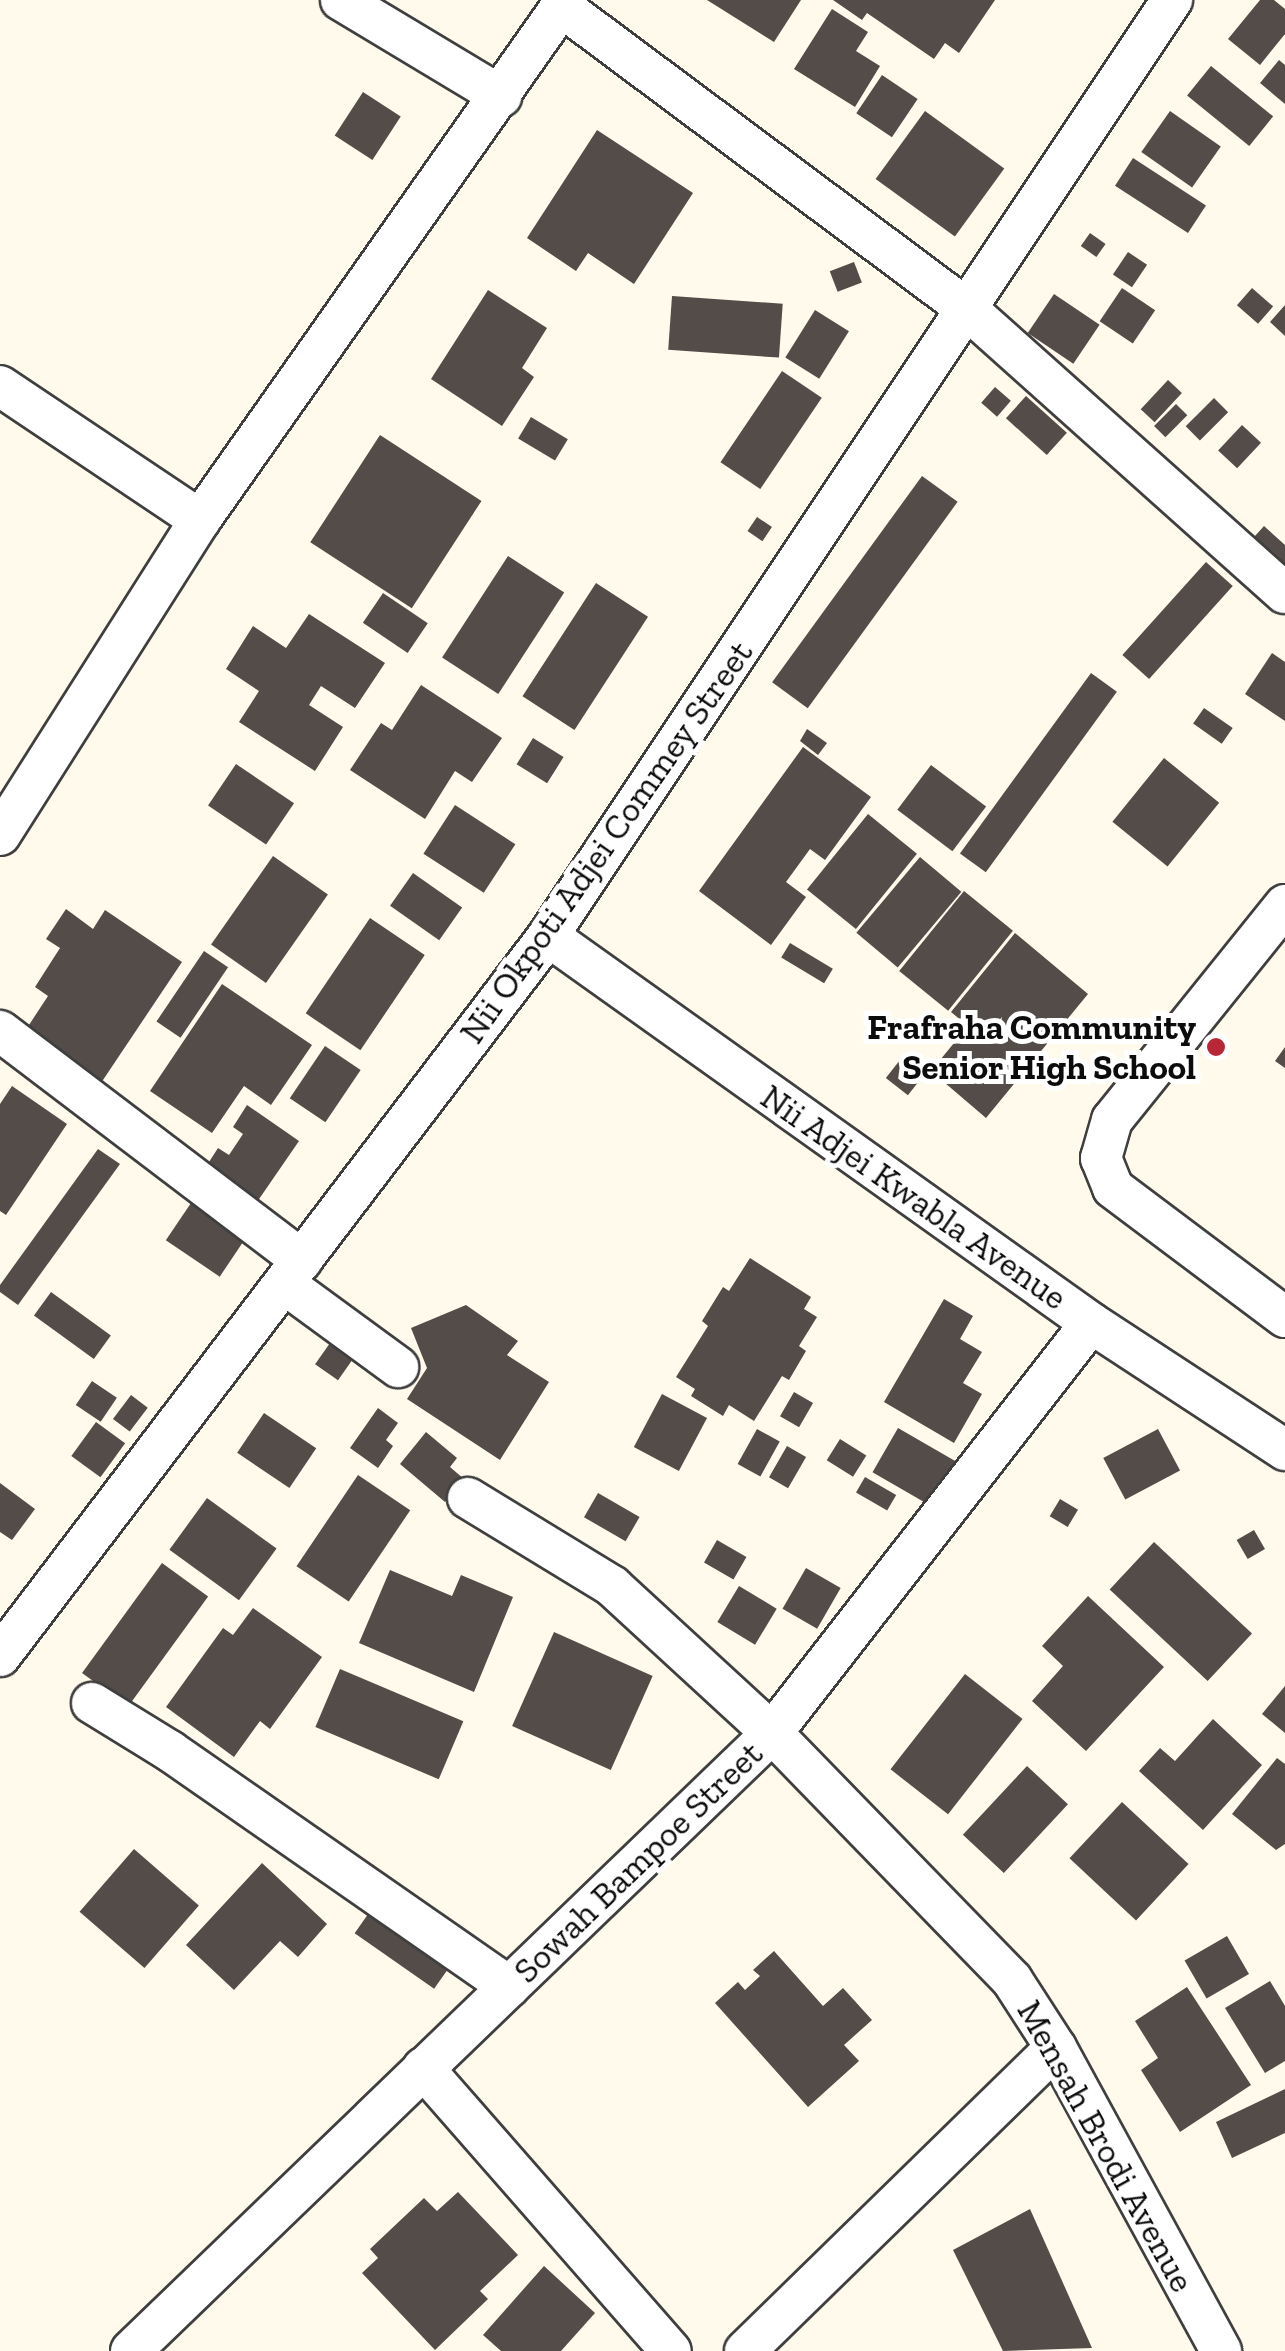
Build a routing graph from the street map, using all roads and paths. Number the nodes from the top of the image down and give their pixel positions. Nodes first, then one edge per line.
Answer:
1 (341, 0) edge
2 (1172, 0) edge
3 (564, 3) edge
4 (501, 96) junction
5 (967, 309) junction
6 (0, 386) edge
7 (200, 520) junction
8 (1285, 593) edge
9 (0, 835) edge
10 (1285, 905) edge
11 (548, 936) junction
12 (0, 1032) edge
13 (294, 1272) junction
14 (1285, 1317) edge
15 (1091, 1323) junction
16 (398, 1367) dead end
17 (1285, 1450) edge
18 (468, 1498) dead end
19 (0, 1656) edge
20 (92, 1703) dead end
21 (772, 1733) junction
22 (509, 1987) junction
23 (1056, 2048) junction
24 (423, 2068) junction
25 (131, 2351) edge
26 (670, 2351) edge
27 (745, 2351) edge
28 (1221, 2351) edge

1 - 4 street
2 - 5 street, Nii Okpoti Adjei Commey Street
3 - 4 street
3 - 5 street
4 - 7 street
5 - 8 street
5 - 11 street, Nii Okpoti Adjei Commey Street
6 - 7 street
7 - 9 street
10 - 14 street
11 - 13 street, Nii Okpoti Adjei Commey Street
11 - 15 street, Nii Adjei Kwabla Avenue
12 - 13 street
13 - 16 street
13 - 19 street, Nii Okpoti Adjei Commey Street
15 - 17 street, Nii Adjei Kwabla Avenue
15 - 21 street, Sowah Bampoe Street
18 - 21 street, Mensah Brodi Avenue
20 - 22 street
21 - 22 street, Sowah Bampoe Street
21 - 23 street, Mensah Brodi Avenue
22 - 24 street, Sowah Bampoe Street
23 - 27 street
23 - 28 street, Mensah Brodi Avenue
24 - 25 street, Sowah Bampoe Street
24 - 26 street

